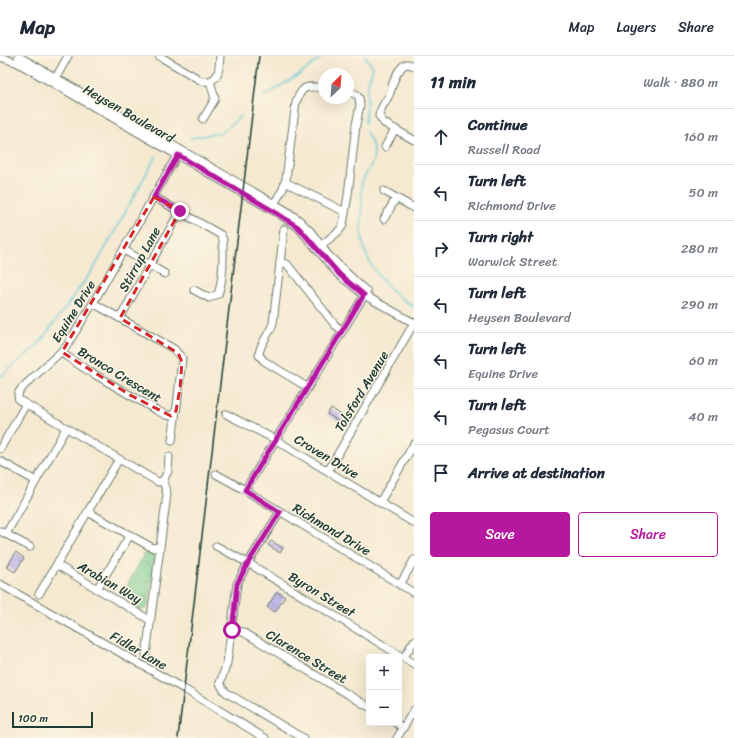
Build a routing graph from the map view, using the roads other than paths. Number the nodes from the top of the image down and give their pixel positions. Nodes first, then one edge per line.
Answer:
1 (18, 56) edge
2 (68, 56) edge
3 (159, 56) edge
4 (220, 56) edge
5 (0, 57) edge
6 (414, 66) edge
7 (54, 80) junction
8 (210, 81) junction
9 (318, 87) edge
10 (354, 94) edge
11 (204, 119) dead end
12 (395, 129) junction
13 (414, 140) edge
14 (385, 147) dead end
15 (179, 153) junction
16 (285, 182) junction
17 (384, 191) dead end
18 (154, 197) junction
19 (396, 198) junction
20 (274, 204) junction
21 (414, 208) edge
22 (180, 211) junction
23 (346, 212) junction
24 (384, 219) dead end
25 (284, 230) dead end
26 (319, 247) junction
27 (124, 250) junction
28 (280, 262) junction
29 (150, 265) junction
30 (165, 274) dead end
31 (194, 290) dead end
32 (366, 293) junction
33 (93, 303) junction
34 (120, 318) junction
35 (414, 318) edge
36 (414, 323) edge
37 (342, 330) junction
38 (62, 352) junction
39 (307, 387) junction
40 (26, 404) junction
41 (176, 412) junction
42 (226, 414) dead end
43 (66, 428) junction
44 (276, 440) junction
45 (172, 441) dead end
46 (414, 444) edge
47 (0, 450) edge
48 (170, 458) dead end
49 (119, 459) junction
50 (0, 461) edge
51 (328, 471) junction
52 (216, 474) dead end
53 (36, 481) junction
54 (163, 481) junction
55 (245, 490) junction
56 (380, 502) junction
57 (88, 512) junction
58 (280, 512) junction
59 (414, 523) edge
60 (3, 532) edge
61 (130, 535) junction
62 (160, 546) junction
63 (216, 546) dead end
64 (30, 548) dead end
65 (414, 560) edge
66 (248, 563) junction
67 (57, 565) junction
68 (0, 584) edge
69 (400, 585) junction
70 (97, 589) junction
71 (414, 593) edge
72 (39, 594) dead end
73 (150, 620) junction
74 (232, 630) junction
75 (414, 641) edge
76 (146, 655) dead end
77 (404, 658) junction
78 (414, 664) edge
79 (366, 705) edge
80 (414, 710) edge
81 (400, 726) edge
82 (403, 728) junction
83 (265, 738) edge
84 (303, 738) edge
85 (397, 738) edge

1 - 7 street, Heysen Boulevard
2 - 7 street
3 - 8 street
4 - 8 street
5 - 7 street, Heysen Boulevard
6 - 12 street
7 - 15 street, Heysen Boulevard
8 - 11 street
9 - 16 street
10 - 23 street
12 - 13 street
12 - 14 street
15 - 18 street, Equine Drive
15 - 20 street, Heysen Boulevard
15 - 26 street, Heysen Boulevard
16 - 20 street
16 - 23 street
17 - 19 street
18 - 22 street
18 - 27 street, Equine Drive
19 - 21 street
19 - 24 street
20 - 26 street, Heysen Boulevard
22 - 29 street, Stirrup Lane
22 - 31 street
23 - 26 street
25 - 28 street
26 - 32 street, Heysen Boulevard
27 - 29 street
27 - 33 street, Equine Drive
28 - 37 street
28 - 39 street
29 - 30 street
29 - 34 street, Stirrup Lane
32 - 35 street, Heysen Boulevard
32 - 36 street, Heysen Boulevard
32 - 37 street
33 - 34 street, Bronco Crescent
33 - 38 street, Equine Drive
34 - 41 street, Bronco Crescent
36 - 51 street, Tolsford Avenue
37 - 39 street
38 - 40 street, Equine Drive
38 - 41 street, Bronco Crescent
39 - 44 street
40 - 43 street
40 - 47 street
41 - 45 street
42 - 44 street, Craven Drive
43 - 49 street
43 - 53 street
44 - 51 street, Craven Drive
44 - 55 street
46 - 56 street
48 - 54 street
49 - 54 street
49 - 57 street
50 - 53 street
51 - 56 street, Craven Drive
52 - 55 street, Richmond Drive
53 - 60 street
54 - 62 street
55 - 58 street, Richmond Drive
56 - 59 street, Craven Drive
57 - 61 street
57 - 67 street
58 - 66 street
58 - 69 street, Richmond Drive
60 - 64 street
61 - 62 street
61 - 70 street
62 - 73 street
63 - 66 street, Byron Street
65 - 69 street
66 - 74 street
66 - 77 street, Byron Street
67 - 70 street, Arabian Way
67 - 72 street
68 - 83 street, Fidler Lane
69 - 71 street, Richmond Drive
70 - 73 street, Arabian Way
73 - 76 street
74 - 79 street, Clarence Street
74 - 84 street
75 - 77 street
77 - 78 street, Byron Street
80 - 82 street
81 - 82 street
82 - 85 street

